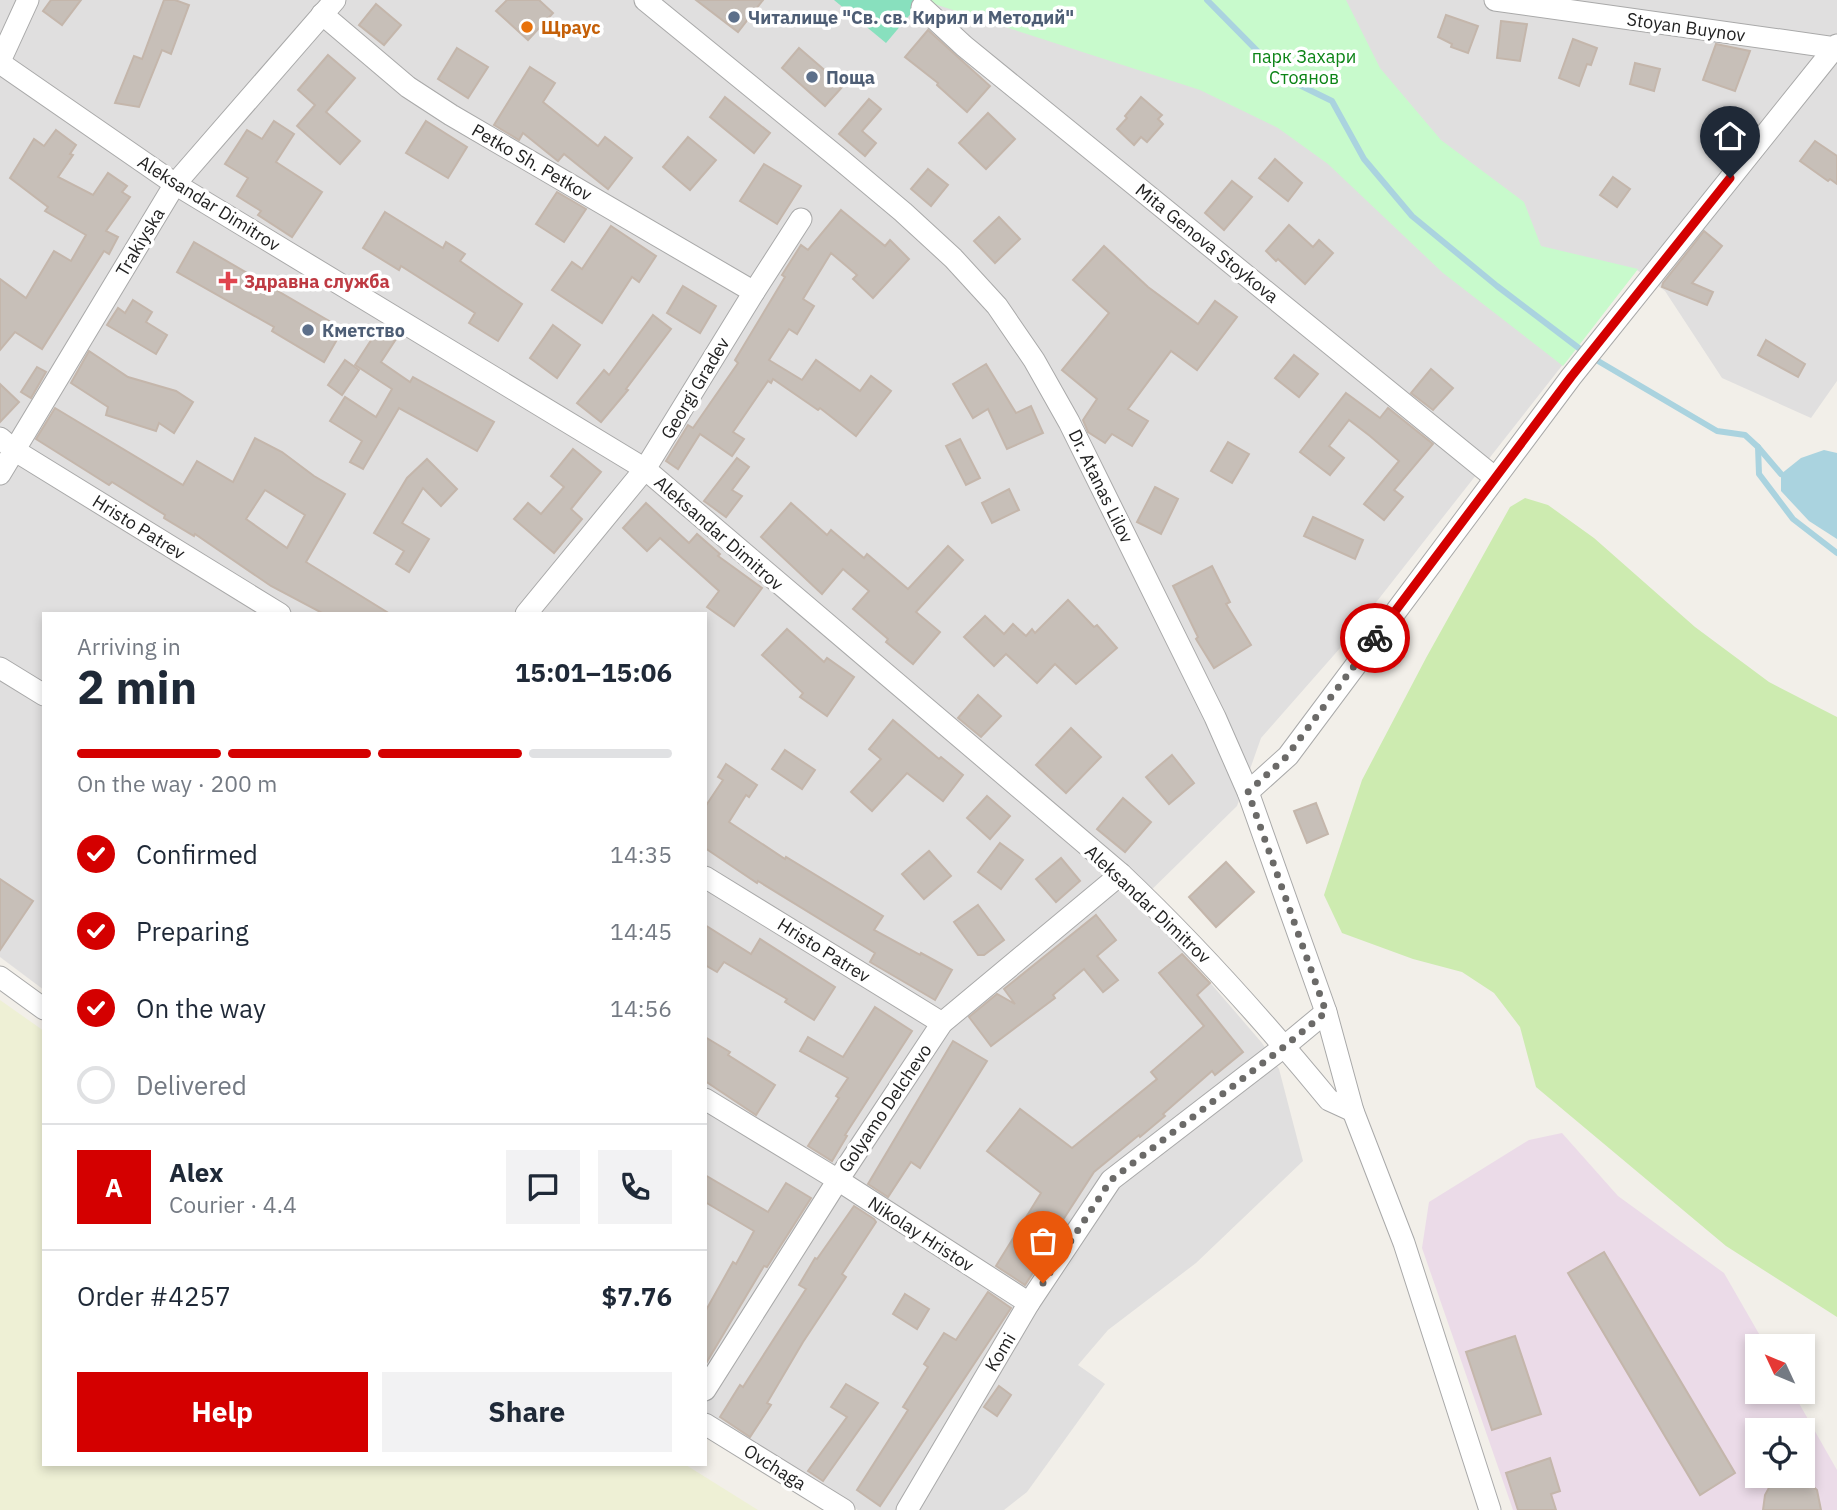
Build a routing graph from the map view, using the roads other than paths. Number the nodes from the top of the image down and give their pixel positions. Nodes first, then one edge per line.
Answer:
1 (28, 0) edge
2 (645, 0) edge
3 (1495, 0) edge
4 (329, 7) edge
5 (922, 7) dead end
6 (1836, 47) edge
7 (0, 62) edge
8 (175, 184) junction
9 (801, 219) dead end
10 (754, 292) junction
11 (7, 444) edge
12 (645, 470) junction
13 (0, 474) edge
14 (1494, 477) junction
15 (277, 612) edge
16 (528, 612) edge
17 (0, 668) edge
18 (42, 694) edge
19 (1248, 792) junction
20 (1121, 874) junction
21 (707, 878) edge
22 (0, 977) edge
23 (42, 1008) edge
24 (1326, 1012) junction
25 (942, 1023) junction
26 (1285, 1046) junction
27 (707, 1100) edge
28 (1353, 1111) junction
29 (838, 1180) junction
30 (1029, 1303) junction
31 (707, 1388) edge
32 (707, 1425) edge
33 (844, 1510) edge
34 (907, 1510) edge
35 (1490, 1510) edge

1 - 7 street
2 - 19 street, Dr. Atanas Lilov
3 - 6 street, Stoyan Buynov
4 - 8 street, Trakiyska
4 - 10 street, Petko Sh. Petkov
5 - 14 street, Mita Genova Stoykova
6 - 14 street
7 - 8 street, Aleksandar Dimitrov
8 - 11 street, Trakiyska
8 - 12 street, Aleksandar Dimitrov
9 - 10 street, Georgi Gradev
10 - 12 street, Georgi Gradev
11 - 13 street, Trakiyska
11 - 15 street, Hristo Patrev
12 - 16 street, Georgi Gradev
12 - 20 street, Aleksandar Dimitrov
14 - 19 street
17 - 18 street
19 - 24 street, Dr. Atanas Lilov
20 - 25 street, Golyamo Delchevo
20 - 26 street, Aleksandar Dimitrov
21 - 25 street, Hristo Patrev
22 - 23 street
24 - 26 street, Komi
24 - 28 street, Dr. Atanas Lilov
25 - 29 street, Golyamo Delchevo
26 - 28 street, Aleksandar Dimitrov
26 - 30 street, Komi
27 - 29 street, Nikolay Hristov
28 - 35 street, Dr. Atanas Lilov
29 - 30 street, Nikolay Hristov
29 - 31 street, Golyamo Delchevo
30 - 34 street, Komi
32 - 33 street, Ovchaga

